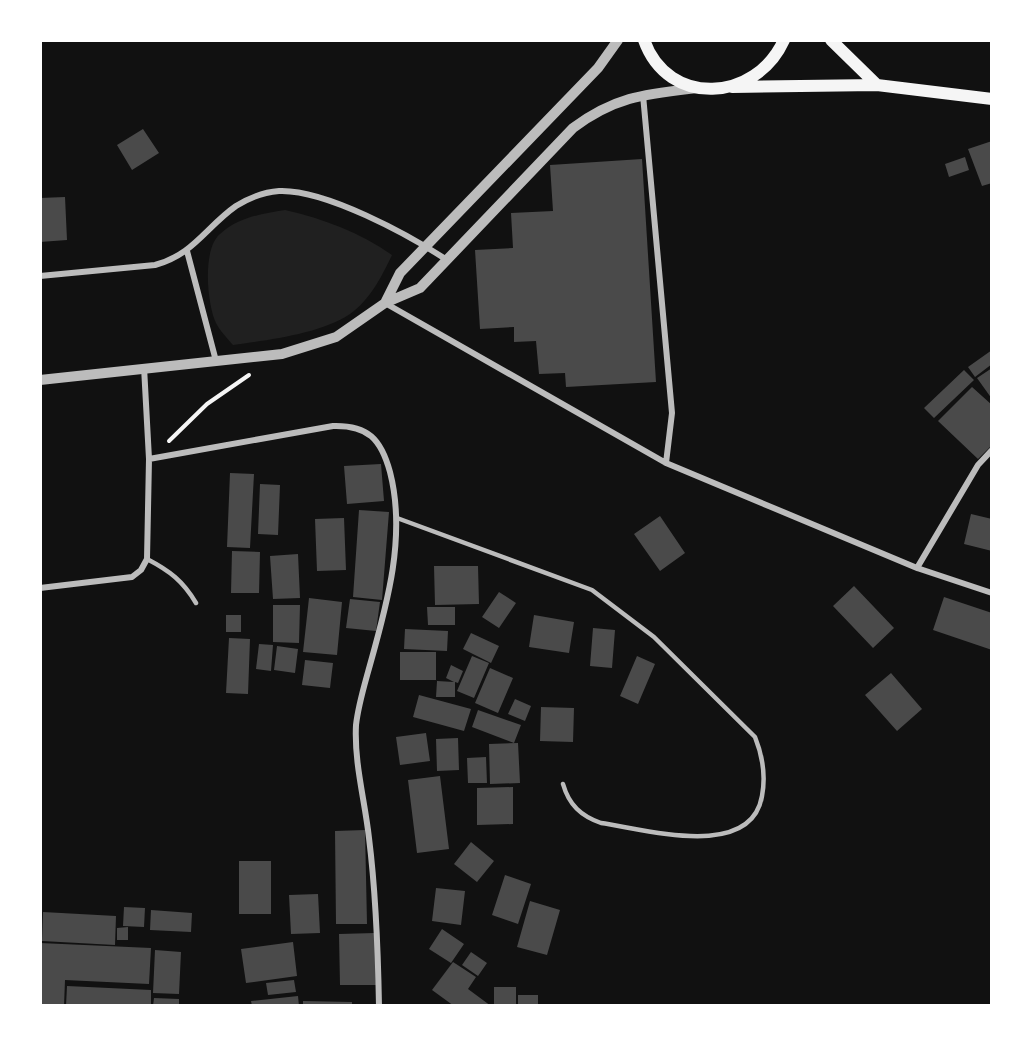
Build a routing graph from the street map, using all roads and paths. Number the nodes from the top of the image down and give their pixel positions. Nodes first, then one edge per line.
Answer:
1 (618, 40) edge
2 (644, 40) edge
3 (784, 40) edge
4 (831, 40) edge
5 (877, 85) junction
6 (732, 87) junction
7 (699, 88) junction
8 (643, 94) junction
9 (992, 99) edge
10 (426, 246) junction
11 (187, 251) junction
12 (448, 260) junction
13 (40, 276) edge
14 (385, 303) junction
15 (216, 361) junction
16 (144, 367) junction
17 (252, 373) dead end
18 (40, 381) edge
19 (992, 450) edge
20 (165, 456) junction
21 (149, 459) junction
22 (666, 463) junction
23 (397, 518) junction
24 (147, 559) junction
25 (917, 568) junction
26 (40, 588) edge
27 (992, 593) edge
28 (196, 603) dead end
29 (563, 784) dead end
30 (379, 1005) edge

1 - 10 street
2 - 7 main road
3 - 6 main road
4 - 5 main road
5 - 6 main road
5 - 9 main road
6 - 7 main road
7 - 8 street
8 - 12 street
8 - 22 street
10 - 11 street
10 - 12 street
10 - 14 street
11 - 13 street
11 - 15 street
12 - 14 street
14 - 15 street
14 - 22 street
15 - 16 street
16 - 18 street
16 - 21 street
17 - 20 path
19 - 25 street
20 - 21 street
20 - 23 street
21 - 24 street
22 - 25 street
23 - 29 lane
23 - 30 street
24 - 26 street
24 - 28 lane
25 - 27 street

